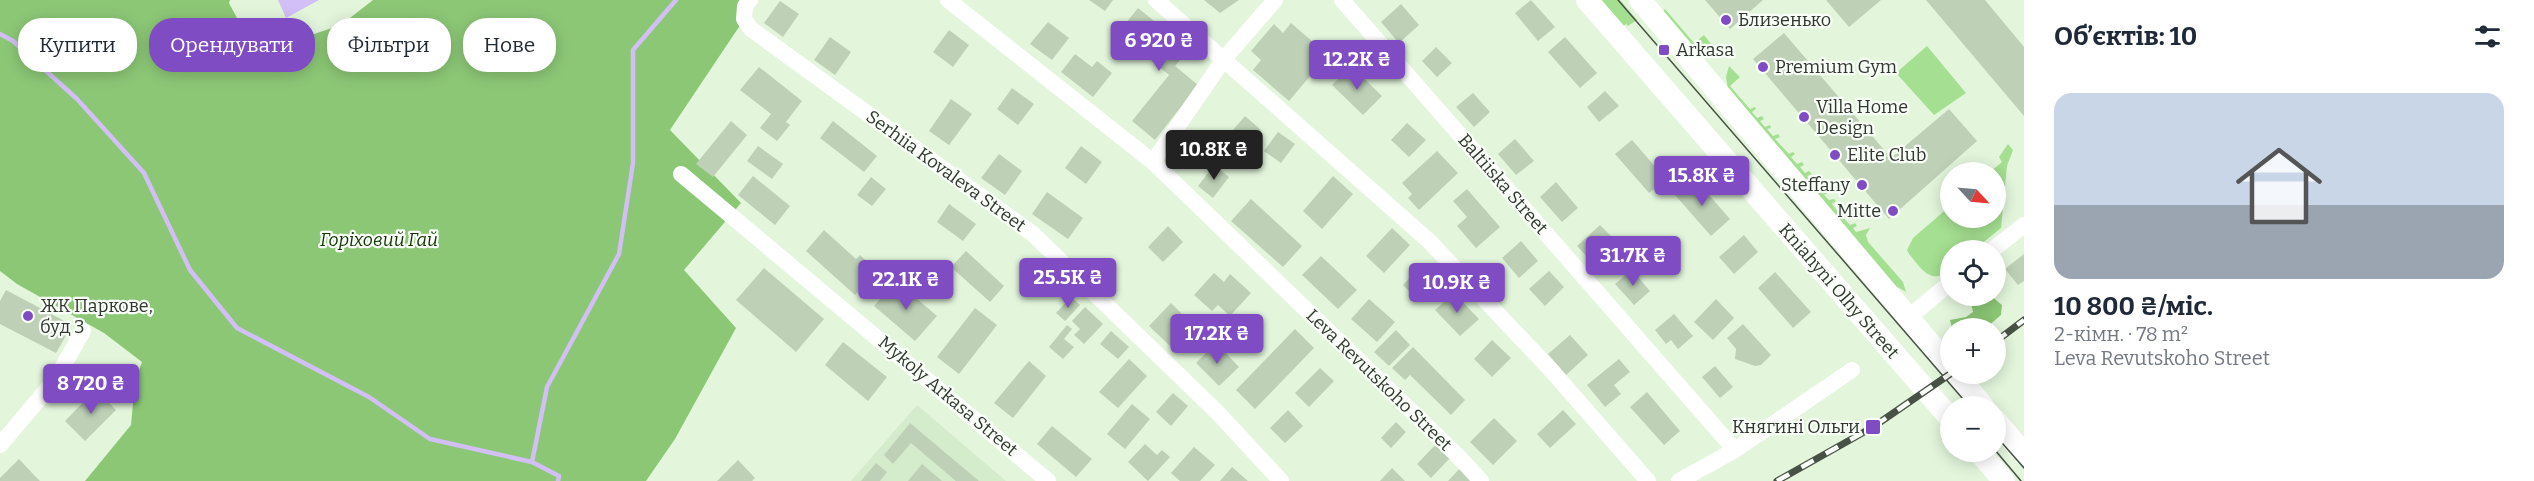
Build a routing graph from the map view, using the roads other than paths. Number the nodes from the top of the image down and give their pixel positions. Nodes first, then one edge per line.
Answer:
1 (750, 0) edge
2 (948, 0) edge
3 (1156, 0) edge
4 (1275, 0) edge
5 (1342, 0) edge
6 (1587, 0) edge
7 (1640, 0) edge
8 (1224, 59) junction
9 (1153, 162) junction
10 (681, 174) dead end
11 (2024, 225) edge
12 (2005, 240) edge
13 (1940, 294) edge
14 (1913, 324) junction
15 (83, 331) dead end
16 (1940, 355) edge
17 (1852, 370) dead end
18 (1964, 384) edge
19 (1975, 396) edge
20 (1940, 406) edge
21 (2006, 433) edge
22 (0, 445) edge
23 (1735, 450) junction
24 (2024, 454) edge
25 (1988, 462) edge
26 (1048, 481) edge
27 (1281, 481) edge
28 (1481, 481) edge
29 (1648, 481) edge
30 (1679, 481) edge
31 (2004, 481) edge

1 - 27 street, Serhiia Kovaleva Street
2 - 9 street, Leva Revutskoho Street
3 - 8 street
4 - 8 street
5 - 23 street, Baltiiska Street
6 - 20 main road, Kniahyni Olhy Street
7 - 14 main road, Kniahyni Olhy Street
8 - 9 street
8 - 29 street
9 - 28 street, Leva Revutskoho Street
10 - 26 street, Mykoly Arkasa Street
11 - 12 street
13 - 14 street
14 - 16 main road, Kniahyni Olhy Street
15 - 22 street
17 - 23 street
18 - 19 main road
21 - 24 main road
23 - 30 street
25 - 31 main road

